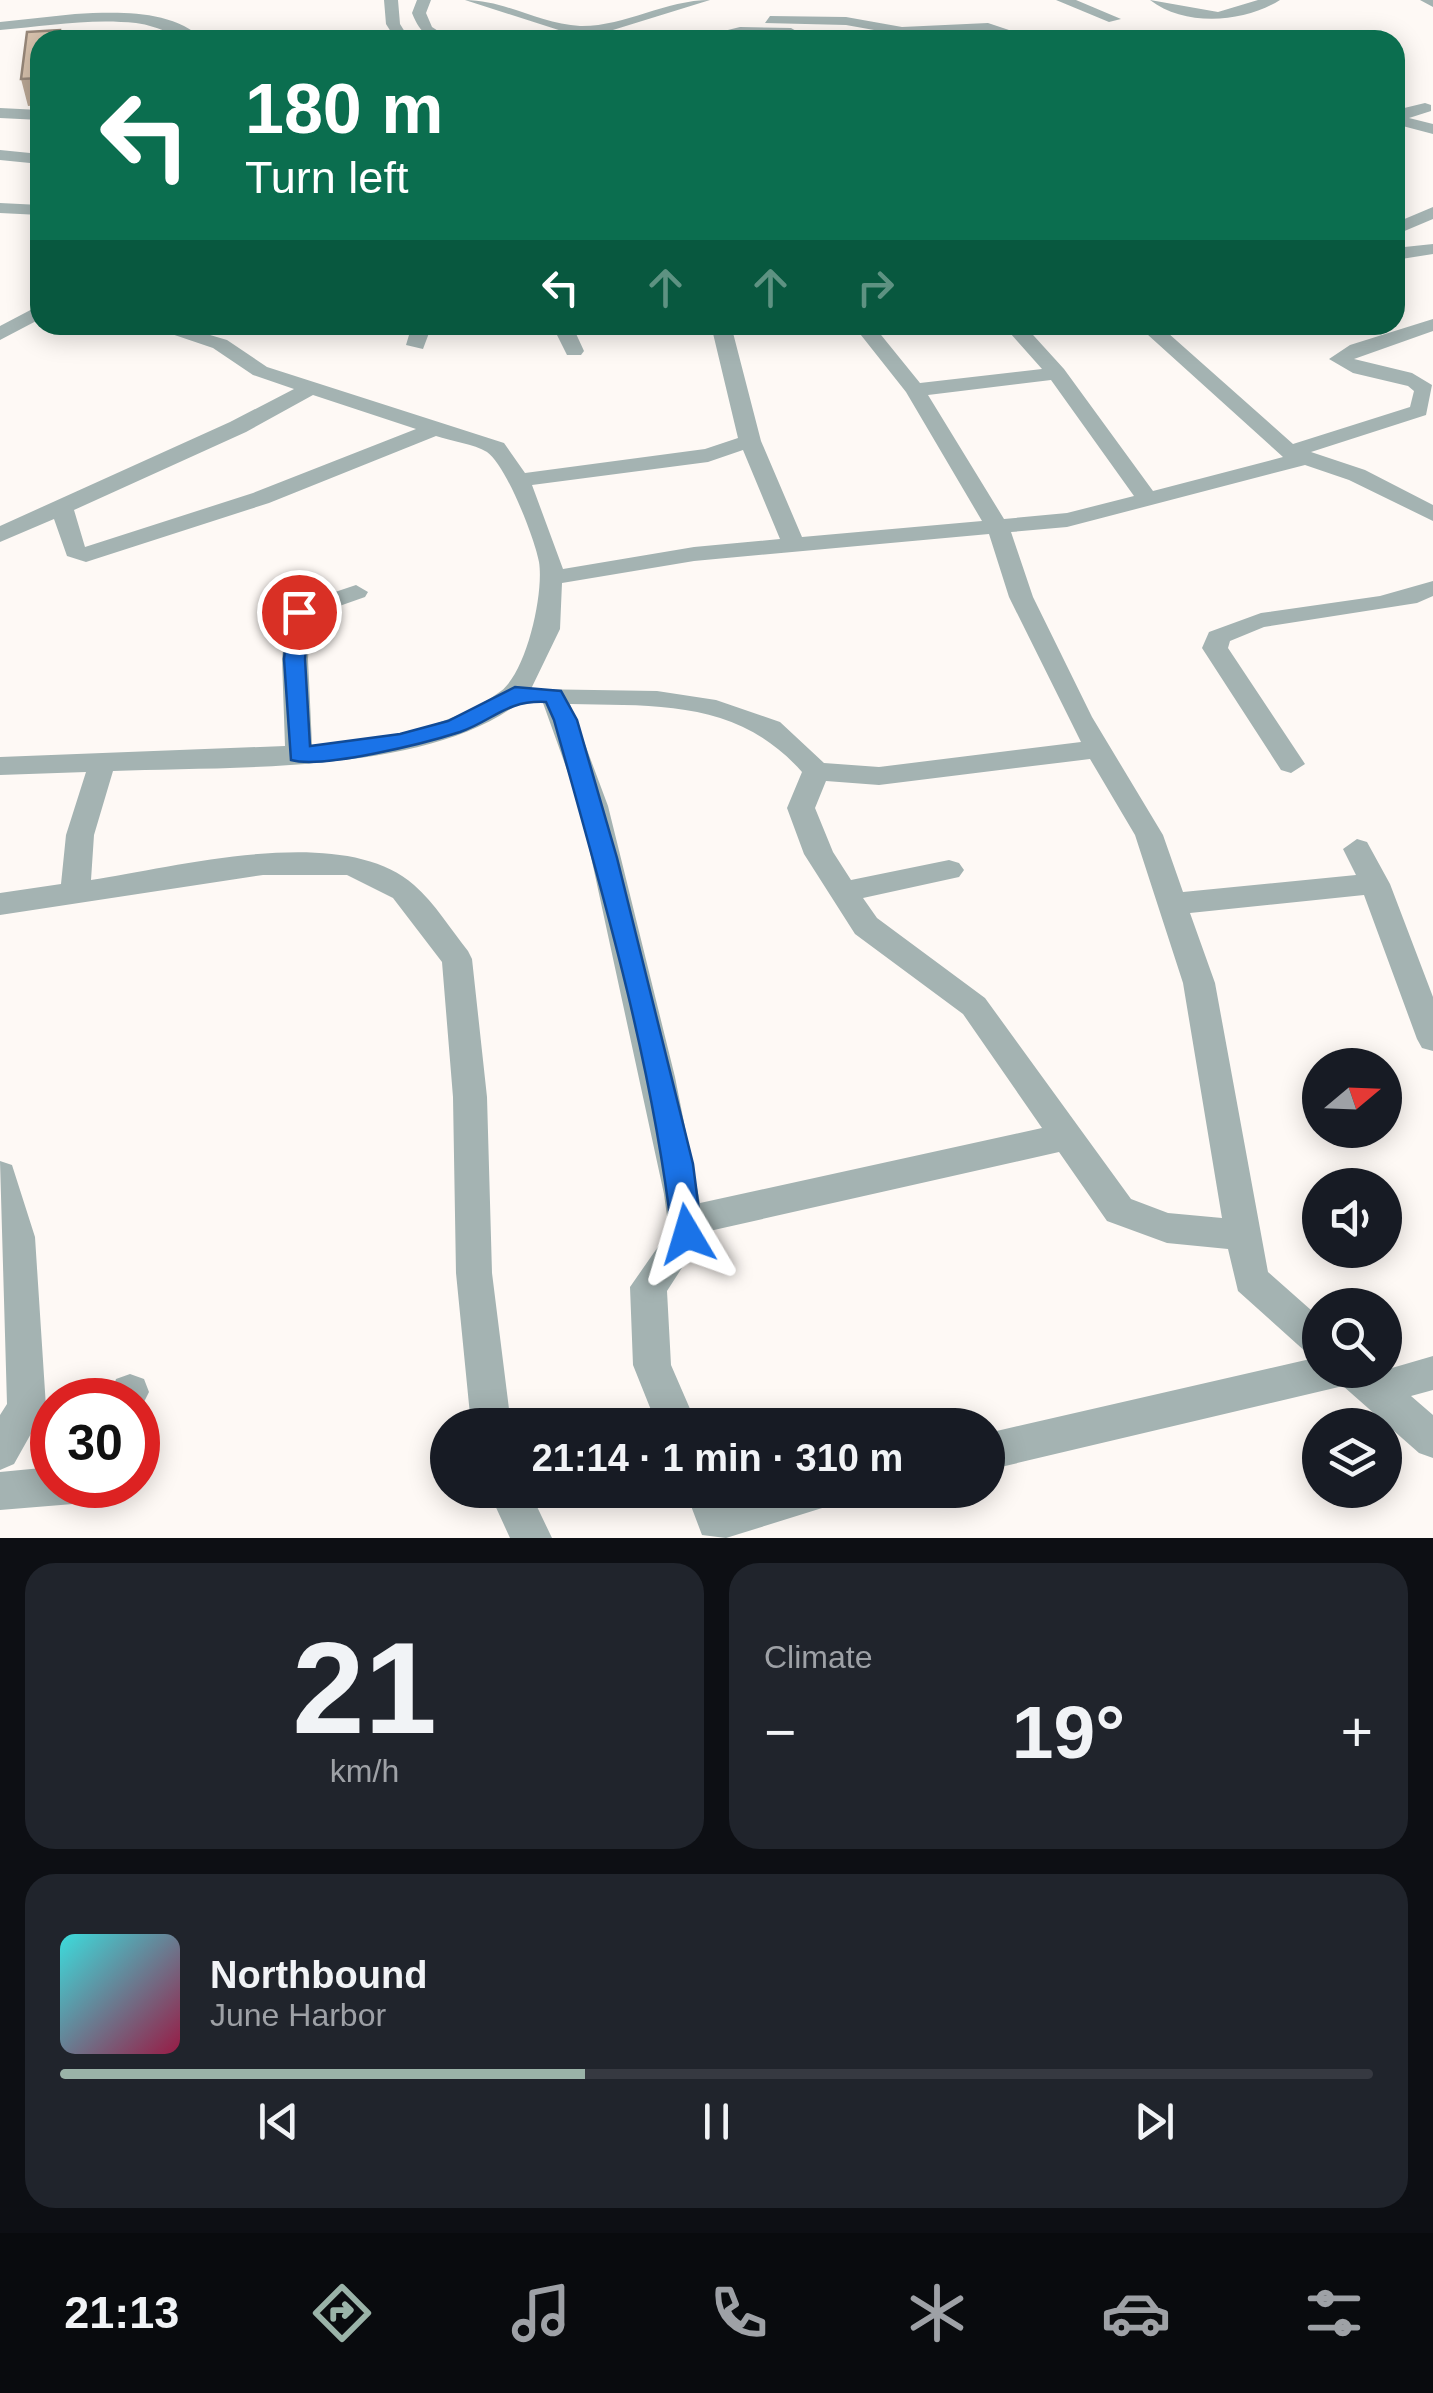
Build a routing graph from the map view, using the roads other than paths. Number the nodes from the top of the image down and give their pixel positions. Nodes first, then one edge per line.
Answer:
1 (391, 0) edge
2 (424, 0) edge
3 (472, 0) edge
4 (703, 0) edge
5 (1063, 0) edge
6 (1157, 0) edge
7 (1273, 0) edge
8 (1114, 19) dead end
9 (770, 20) dead end
10 (0, 26) edge
11 (881, 27) junction
12 (186, 30) edge
13 (396, 30) edge
14 (426, 30) edge
15 (573, 30) joint
16 (871, 30) edge
17 (998, 30) edge
18 (0, 112) edge
19 (30, 114) edge
20 (1405, 121) edge
21 (1433, 129) edge
22 (0, 155) edge
23 (30, 158) edge
24 (0, 208) edge
25 (30, 210) edge
26 (1433, 249) edge
27 (1405, 253) edge
28 (30, 316) edge
29 (1433, 325) edge
30 (0, 334) edge
31 (1405, 334) edge
32 (189, 335) edge
33 (566, 335) edge
34 (724, 335) edge
35 (871, 335) edge
36 (1022, 335) edge
37 (1158, 335) edge
38 (1401, 335) edge
39 (574, 352) dead end
40 (1057, 374) junction
41 (311, 388) junction
42 (914, 390) junction
43 (1428, 404) edge
44 (431, 430) junction
45 (750, 441) junction
46 (1295, 456) junction
47 (518, 480) junction
48 (1148, 500) junction
49 (61, 506) junction
50 (1433, 514) edge
51 (999, 530) junction
52 (0, 535) edge
53 (794, 546) junction
54 (550, 578) junction
55 (1433, 588) edge
56 (356, 592) dead end
57 (515, 694) junction
58 (553, 696) junction
59 (1098, 749) junction
60 (299, 755) junction
61 (102, 763) junction
62 (1292, 764) dead end
63 (0, 766) edge
64 (816, 771) junction
65 (1358, 849) dead end
66 (949, 870) dead end
67 (1375, 884) junction
68 (75, 892) junction
69 (844, 892) junction
70 (0, 904) edge
71 (1172, 904) junction
72 (1433, 1039) edge
73 (1067, 1136) junction
74 (0, 1174) edge
75 (686, 1221) junction
76 (1243, 1236) junction
77 (1302, 1325) edge
78 (1433, 1373) edge
79 (1402, 1374) edge
80 (1302, 1387) edge
81 (1370, 1388) edge
82 (488, 1408) edge
83 (671, 1408) edge
84 (1433, 1440) edge
85 (1005, 1448) edge
86 (0, 1450) edge
87 (30, 1489) edge
88 (0, 1491) edge
89 (516, 1508) edge
90 (711, 1508) edge
91 (760, 1508) edge
92 (530, 1538) edge

1 - 13 street
2 - 14 street
3 - 15 street
4 - 15 street
5 - 8 street
6 - 7 street
9 - 11 street
10 - 12 street
11 - 16 street
11 - 17 street
18 - 19 street
20 - 21 street
22 - 23 street
24 - 25 street
26 - 27 street
28 - 30 street
29 - 31 street
32 - 41 street
33 - 39 street
34 - 45 street
35 - 42 street
36 - 40 street
37 - 46 street
38 - 43 street
40 - 42 street
40 - 48 street
41 - 44 street
41 - 49 street
42 - 51 street
43 - 46 street
44 - 47 street
44 - 49 street
45 - 47 street
45 - 53 street
46 - 48 street
46 - 50 street
47 - 54 street
48 - 51 street
49 - 52 street
51 - 53 street
51 - 59 street
53 - 54 street
54 - 57 street
55 - 62 street
56 - 60 street
57 - 58 street
57 - 60 street
58 - 64 street
58 - 75 street
59 - 64 street
59 - 71 street
60 - 61 street
61 - 63 street
61 - 68 street
64 - 69 street
65 - 67 street
66 - 69 street
67 - 71 street
67 - 72 street
68 - 70 street
68 - 82 street
69 - 73 street
71 - 76 street
73 - 75 street
73 - 76 street
74 - 86 street
75 - 83 street
76 - 77 street
78 - 79 street
80 - 85 street
81 - 84 street
87 - 88 street
89 - 92 street
90 - 91 street

